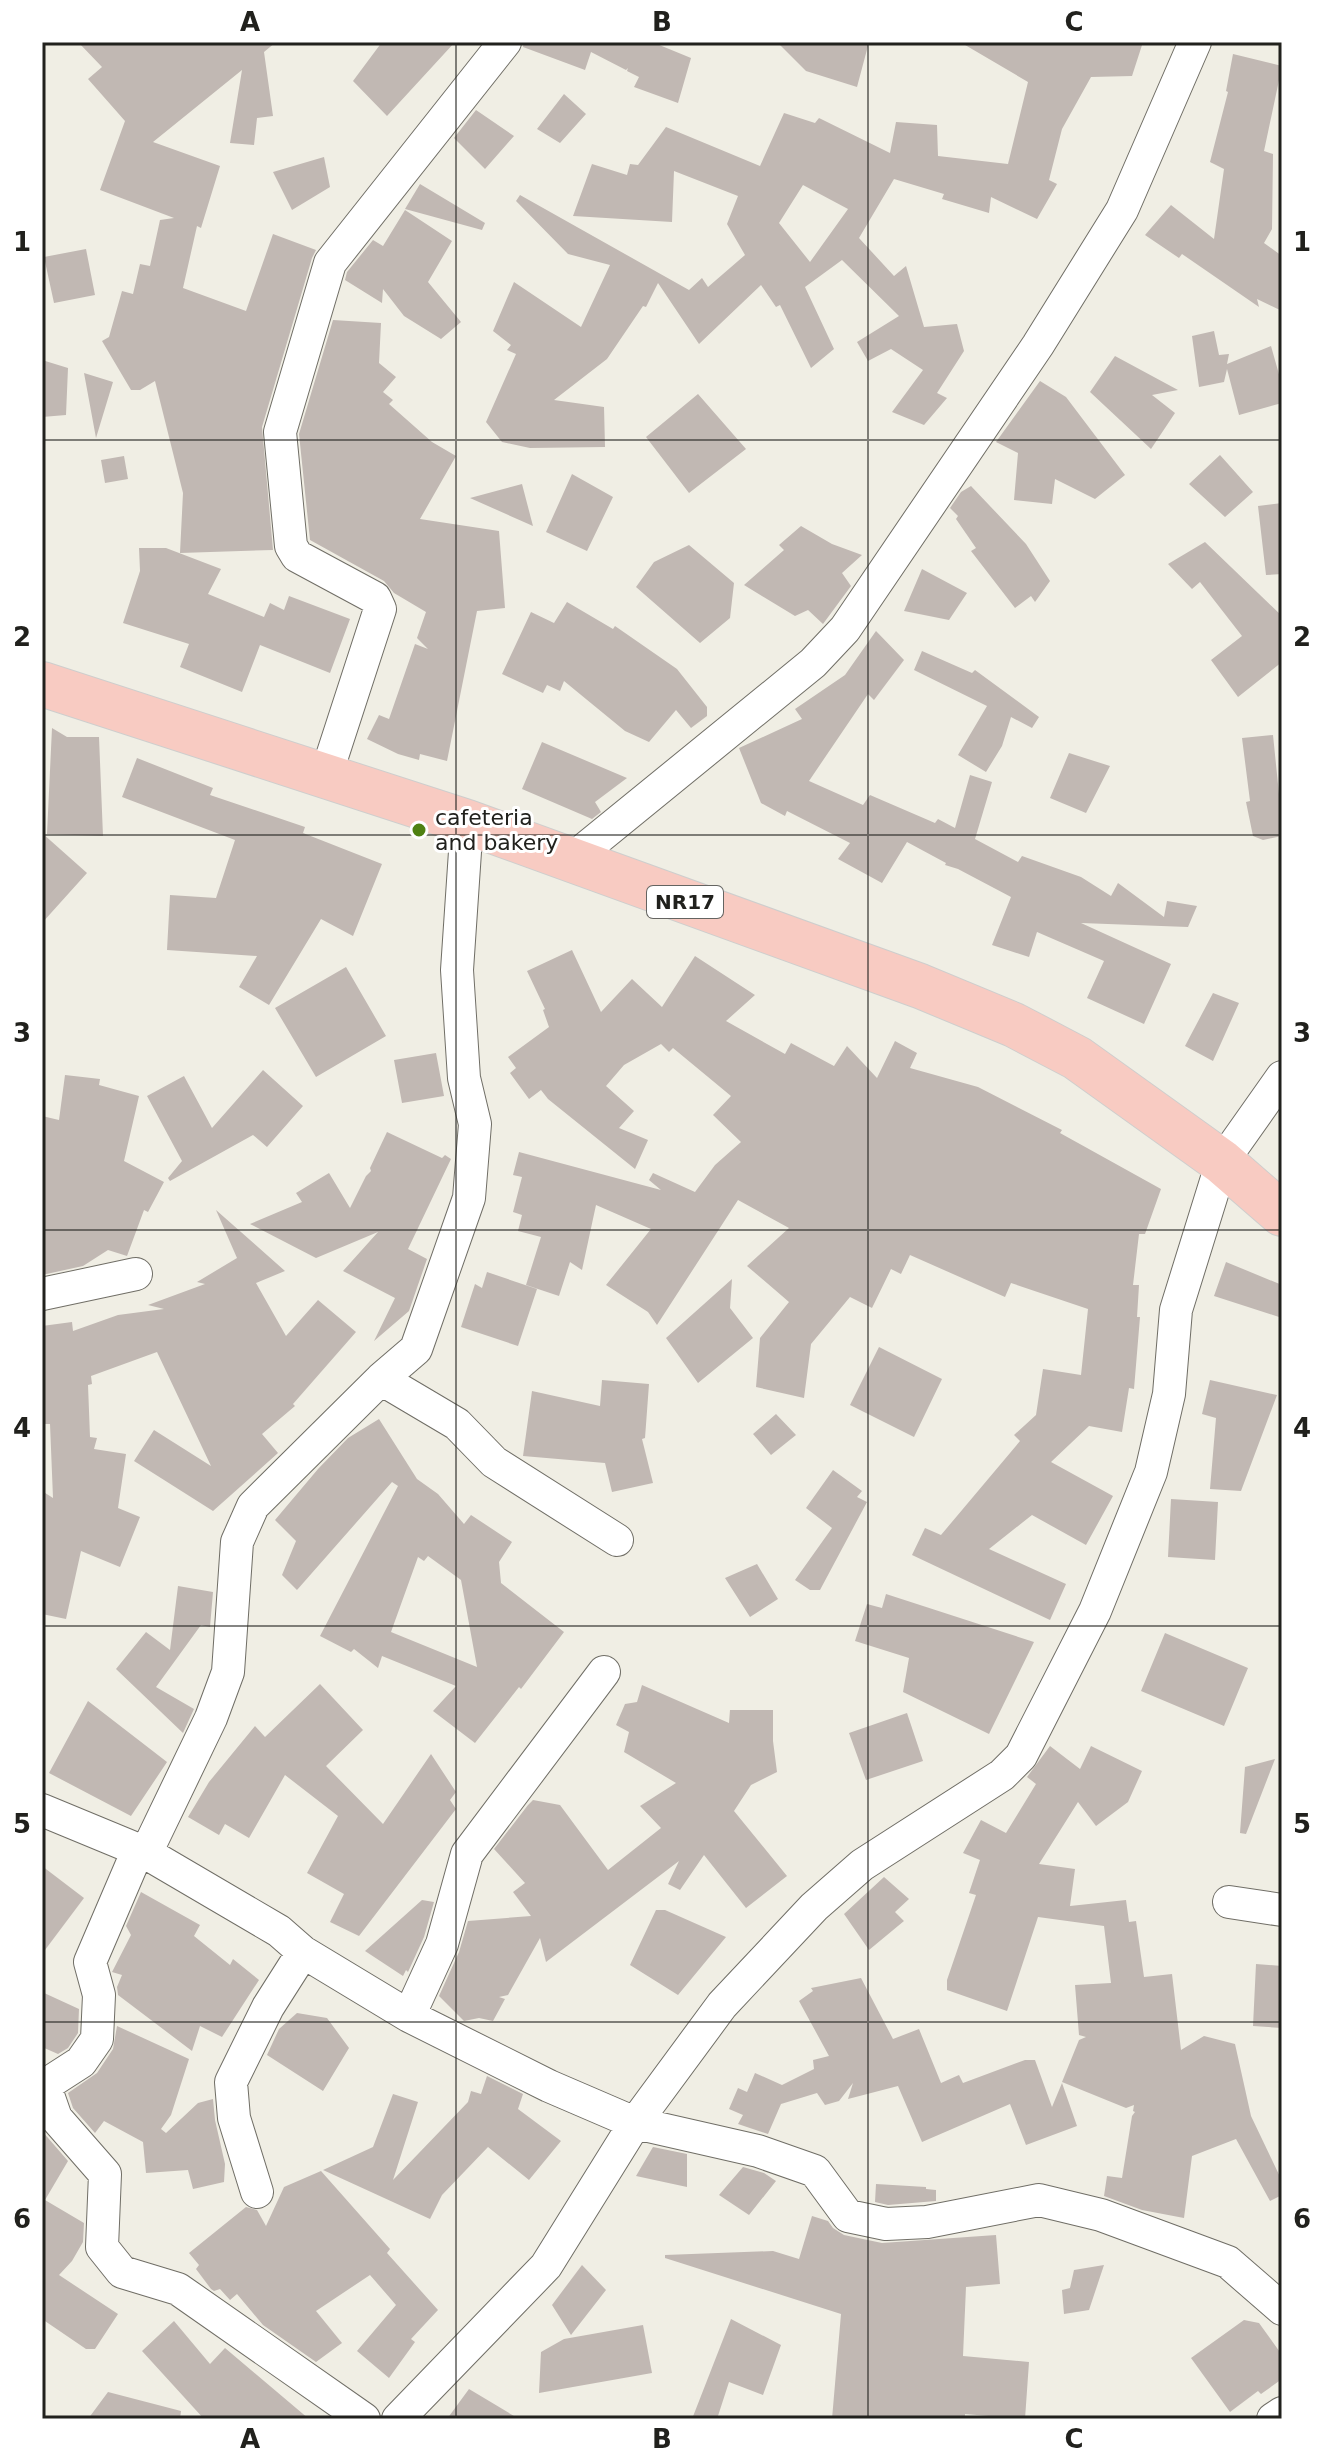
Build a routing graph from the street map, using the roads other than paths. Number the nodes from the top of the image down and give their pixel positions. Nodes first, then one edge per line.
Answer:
1 (505, 42) edge
2 (1195, 42) edge
3 (42, 684) edge
4 (325, 778) junction
5 (467, 822) junction
6 (570, 861) junction
7 (1282, 1077) edge
8 (1222, 1162) junction
9 (1282, 1214) edge
10 (136, 1274) dead end
11 (42, 1294) edge
12 (381, 1379) junction
13 (617, 1540) dead end
14 (604, 1672) dead end
15 (42, 1810) edge
16 (142, 1851) junction
17 (1229, 1902) dead end
18 (1282, 1910) edge
19 (303, 1952) junction
20 (409, 2016) junction
21 (635, 2123) junction
22 (257, 2192) dead end
23 (1282, 2309) edge
24 (1282, 2413) edge
25 (364, 2419) edge
26 (398, 2419) edge
27 (1273, 2419) edge

1 - 4 street
2 - 6 street
3 - 4 main road, NR17
4 - 5 main road, NR17
5 - 6 main road, NR17
5 - 12 street
6 - 8 main road, NR17
7 - 8 street
8 - 9 main road, NR17
8 - 21 street
10 - 11 street
12 - 13 street
12 - 16 street
14 - 20 street
15 - 16 street
16 - 19 street
16 - 25 street
17 - 18 street
19 - 20 street
19 - 22 street
20 - 21 street
21 - 23 street
21 - 26 street
24 - 27 street

